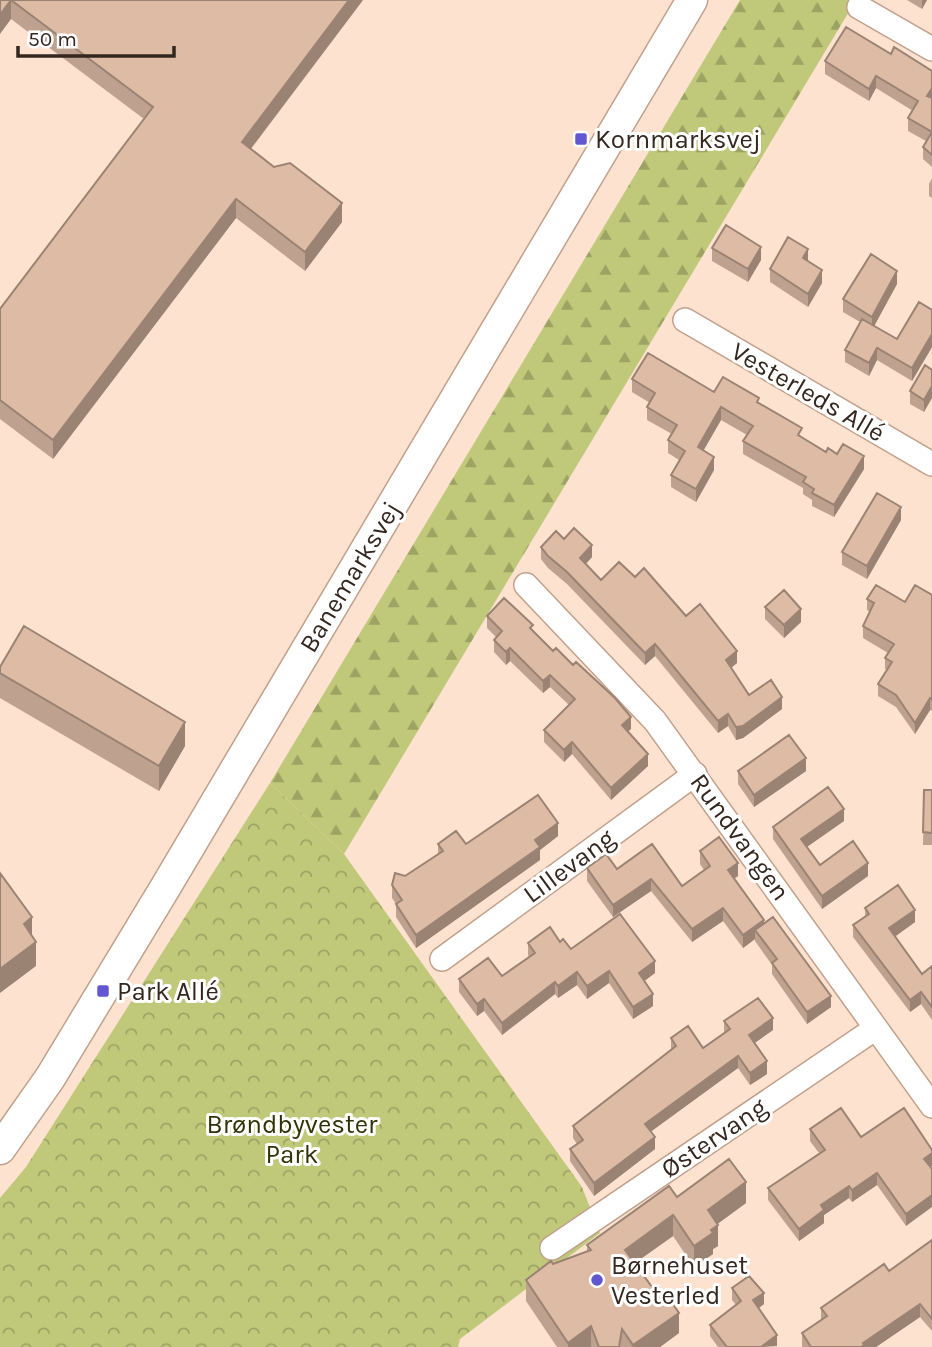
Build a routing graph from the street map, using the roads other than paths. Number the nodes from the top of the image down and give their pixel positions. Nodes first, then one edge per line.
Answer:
1 (692, 0) edge
2 (859, 8) dead end
3 (932, 49) edge
4 (685, 320) dead end
5 (932, 464) edge
6 (526, 585) dead end
7 (695, 774) junction
8 (442, 959) dead end
9 (876, 1028) junction
10 (932, 1106) edge
11 (0, 1149) edge
12 (552, 1248) dead end

1 - 11 street, Banemarksvej
2 - 3 street
4 - 5 street, Vesterleds Allé
6 - 7 street, Rundvangen
7 - 8 street, Lillevang
7 - 9 street, Rundvangen
9 - 10 street, Rundvangen
9 - 12 street, Østervang

